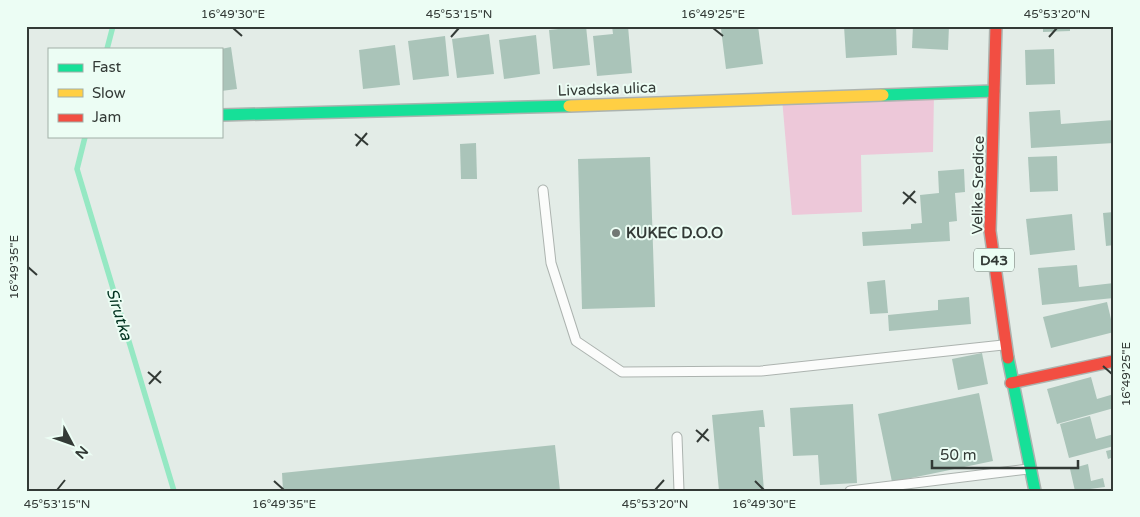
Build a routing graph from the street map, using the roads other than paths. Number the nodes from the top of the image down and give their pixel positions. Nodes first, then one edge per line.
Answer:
1 (996, 26) edge
2 (994, 91) junction
3 (222, 115) edge
4 (543, 190) dead end
5 (1006, 345) junction
6 (1114, 361) edge
7 (1011, 383) junction
8 (677, 437) dead end
9 (1030, 469) junction
10 (680, 491) edge
11 (850, 491) edge
12 (1035, 491) edge

1 - 2 street, Velike Sredice / D43
2 - 3 street, Livadska ulica
2 - 5 street, Velike Sredice / D43
4 - 5 lane
5 - 7 street, Velike Sredice / D43
6 - 7 street
7 - 9 street, Velike Sredice / D43
8 - 10 lane
9 - 11 lane
9 - 12 street, Velike Sredice / D43

